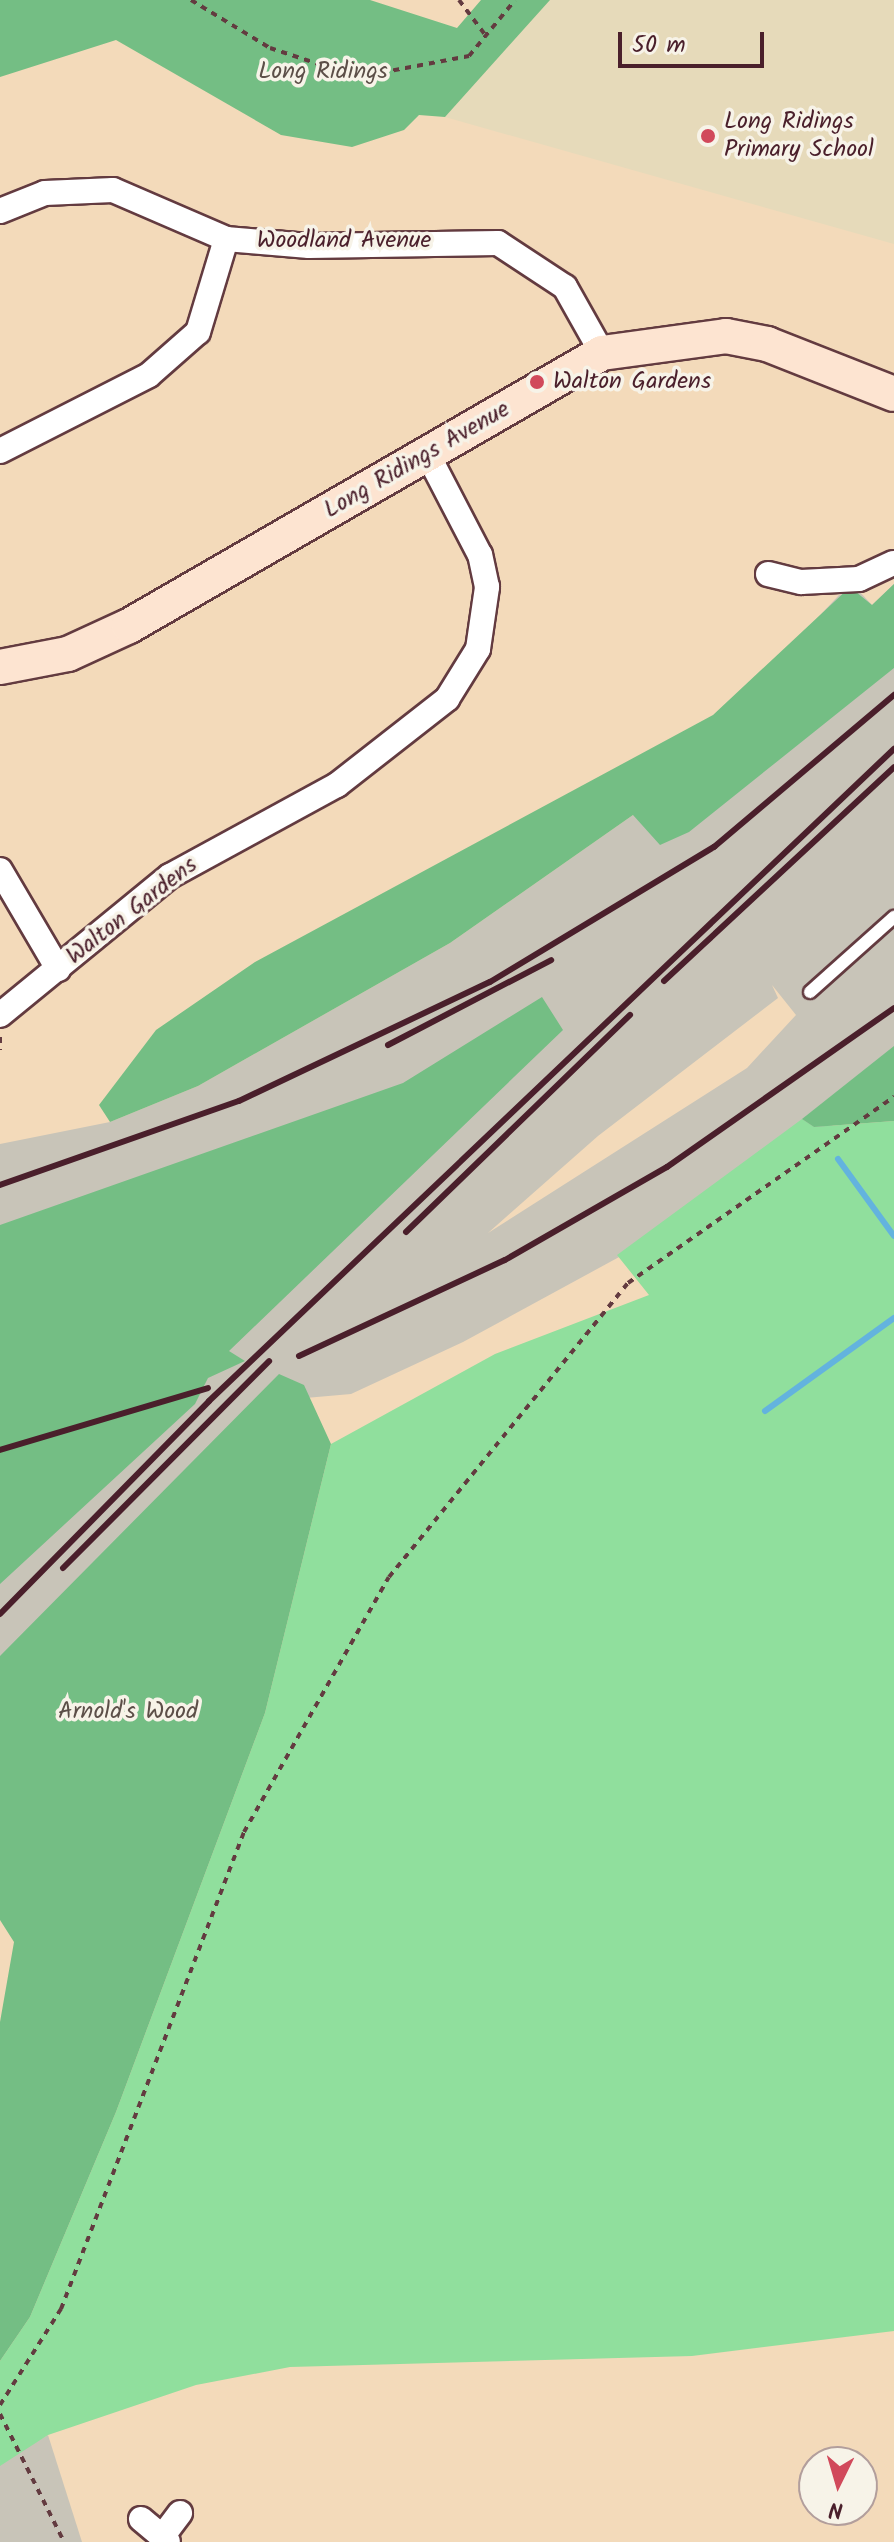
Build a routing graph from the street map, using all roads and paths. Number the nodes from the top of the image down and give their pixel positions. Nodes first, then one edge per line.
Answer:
1 (191, 0) edge
2 (459, 0) edge
3 (515, 0) edge
4 (487, 37) junction
5 (0, 211) edge
6 (226, 239) junction
7 (602, 353) junction
8 (894, 394) edge
9 (0, 451) edge
10 (428, 455) junction
11 (894, 563) edge
12 (768, 574) dead end
13 (0, 667) edge
14 (0, 870) edge
15 (894, 917) edge
16 (58, 969) junction
17 (810, 992) dead end
18 (0, 1015) edge
19 (0, 1037) edge
20 (0, 1050) edge
21 (894, 1097) edge
22 (0, 2405) edge
23 (0, 2414) edge
24 (180, 2513) dead end
25 (141, 2519) dead end
26 (165, 2540) edge
27 (64, 2542) edge

1 - 4 path
2 - 4 path
3 - 4 path
5 - 6 street, Woodland Avenue
6 - 7 street, Woodland Avenue
6 - 9 street
7 - 8 street, Long Ridings Avenue
7 - 10 street, Long Ridings Avenue
10 - 13 street, Long Ridings Avenue
10 - 16 street, Walton Gardens
11 - 12 street
14 - 16 street
15 - 17 lane
16 - 18 street, Walton Gardens
19 - 20 path
21 - 22 path
23 - 27 path
24 - 26 street
25 - 26 street

